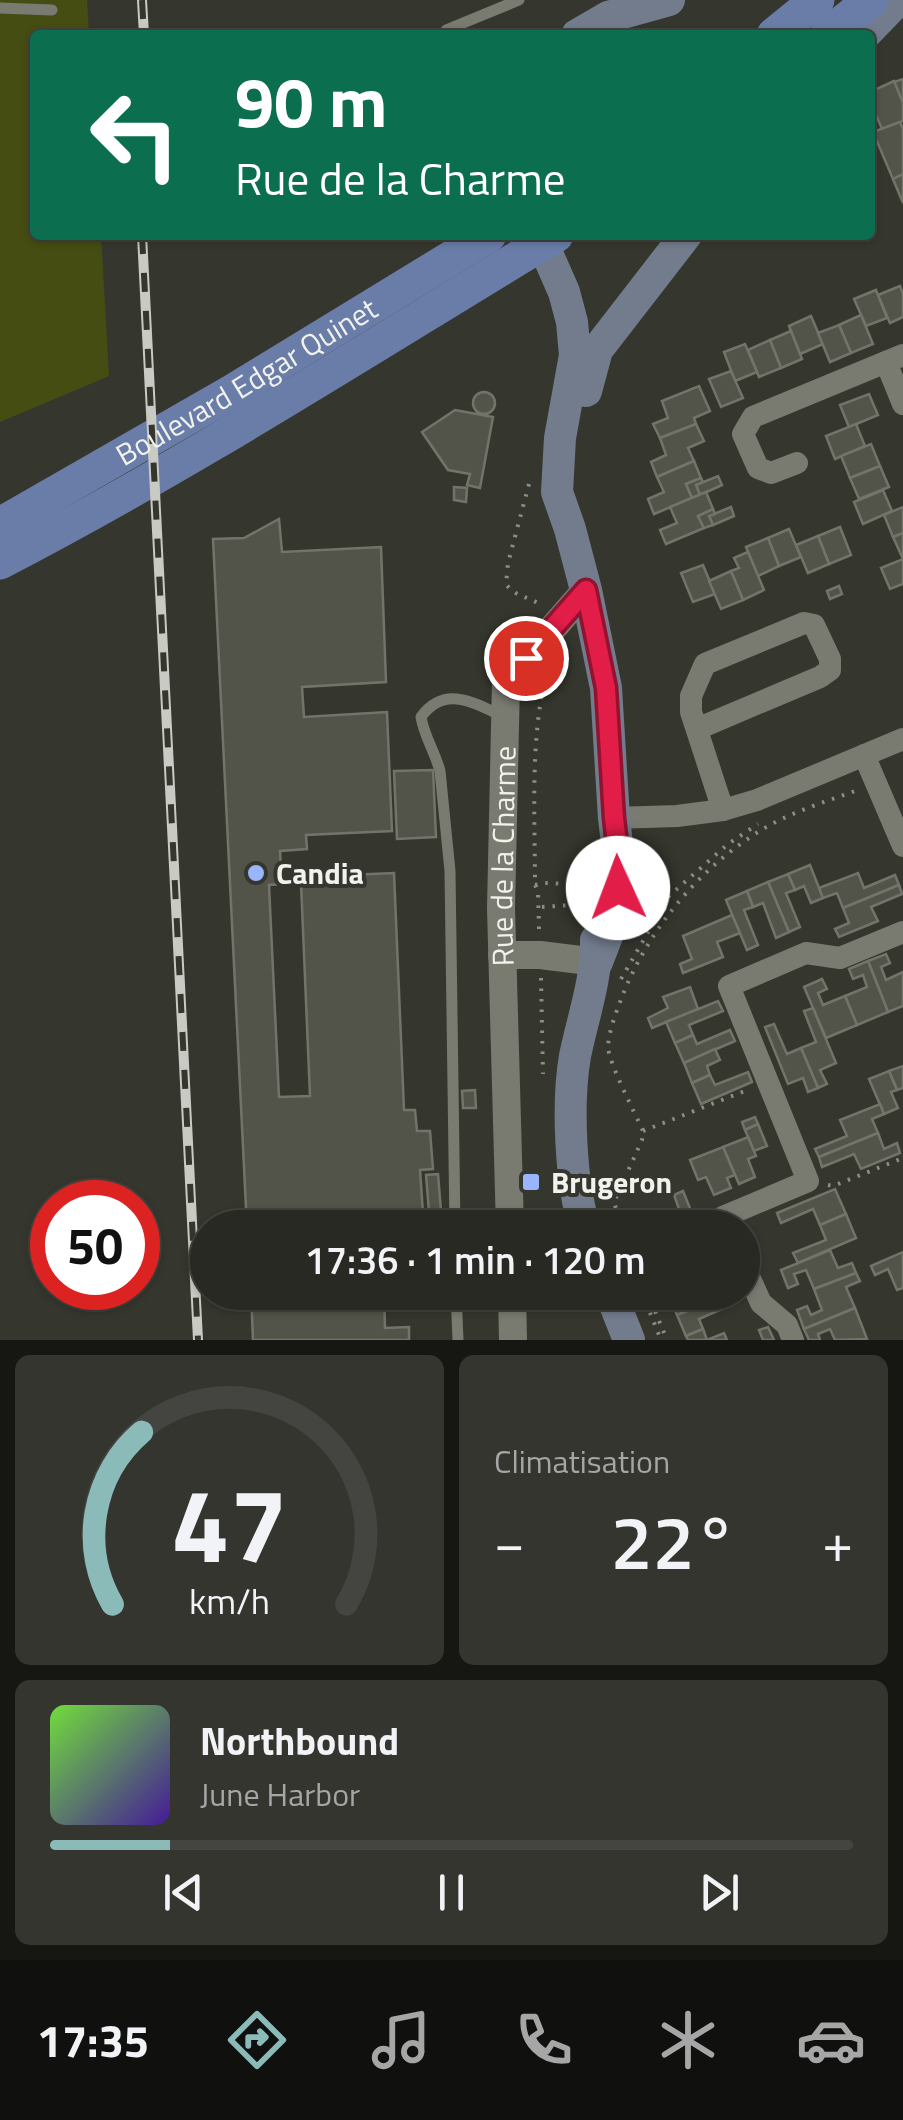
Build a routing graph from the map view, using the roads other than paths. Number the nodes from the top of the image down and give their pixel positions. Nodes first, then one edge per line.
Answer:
1 (519, 0) edge
2 (669, 0) edge
3 (818, 0) edge
4 (871, 0) edge
5 (898, 0) edge
6 (0, 8) edge
7 (52, 10) dead end
8 (446, 30) dead end
9 (586, 30) edge
10 (780, 30) edge
11 (833, 30) edge
12 (869, 30) edge
13 (537, 240) edge
14 (541, 240) edge
15 (682, 240) edge
16 (496, 251) edge
17 (894, 358) edge
18 (903, 404) edge
19 (796, 463) dead end
20 (83, 477) junction
21 (0, 509) edge
22 (82, 520) junction
23 (0, 526) edge
24 (570, 529) junction
25 (0, 562) edge
26 (0, 580) edge
27 (586, 590) junction
28 (506, 718) junction
29 (697, 730) junction
30 (903, 739) edge
31 (871, 771) junction
32 (724, 810) junction
33 (614, 818) junction
34 (903, 846) edge
35 (903, 932) edge
36 (502, 955) junction
37 (609, 971) junction
38 (455, 1210) edge
39 (509, 1210) edge
40 (593, 1210) edge
41 (740, 1210) edge
42 (760, 1301) edge
43 (457, 1310) edge
44 (513, 1310) edge
45 (618, 1310) edge
46 (636, 1310) edge
47 (458, 1340) edge
48 (514, 1340) edge
49 (630, 1340) edge
50 (648, 1340) edge
51 (793, 1340) edge

1 - 8 lane
2 - 9 main road
3 - 10 main road
4 - 11 main road
5 - 12 main road
6 - 7 lane
13 - 16 main road, Boulevard Edgar Quinet
14 - 24 main road
15 - 24 main road
16 - 20 main road, Boulevard Edgar Quinet
16 - 22 main road, Boulevard Edgar Quinet
17 - 18 street
17 - 19 street
20 - 21 main road
20 - 23 main road, Boulevard Edgar Quinet
22 - 25 main road
22 - 26 main road
24 - 27 main road
27 - 28 street, Rue de la Charme
27 - 33 main road
28 - 36 street, Rue de la Charme
28 - 38 lane
29 - 29 street
29 - 32 street
30 - 31 street
31 - 32 street
31 - 34 street
32 - 33 street
33 - 37 main road
35 - 41 street
36 - 37 street
36 - 39 street, Rue de la Charme
37 - 40 main road
42 - 51 street
43 - 47 lane
44 - 48 street
45 - 49 main road
46 - 50 main road

